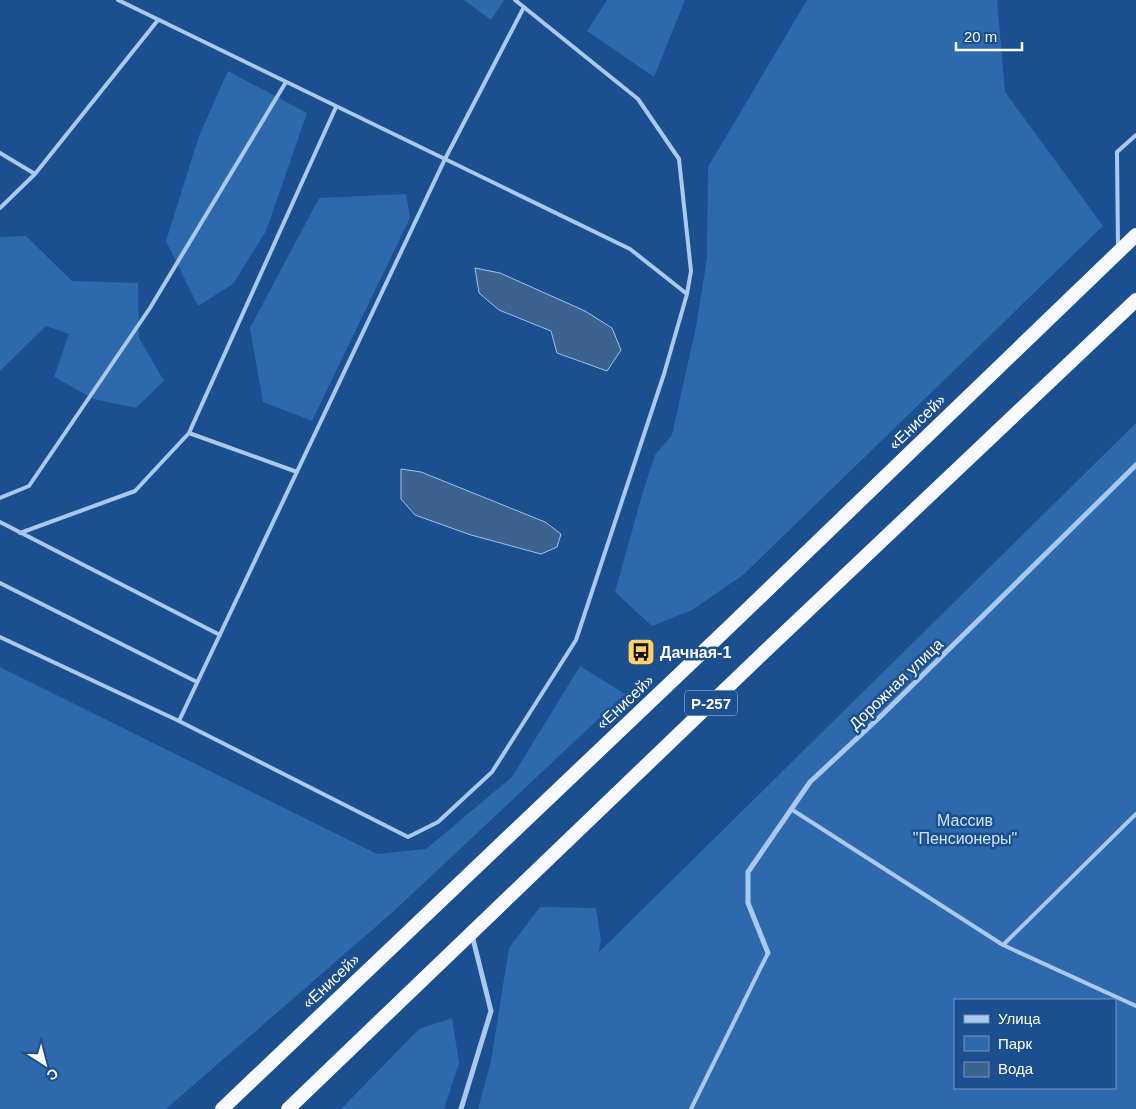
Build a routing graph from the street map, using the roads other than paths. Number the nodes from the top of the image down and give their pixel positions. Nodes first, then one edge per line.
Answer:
1 (118, 0) edge
2 (515, 0) edge
3 (524, 7) junction
4 (158, 20) junction
5 (286, 82) junction
6 (336, 107) junction
7 (1136, 135) edge
8 (0, 153) edge
9 (445, 159) junction
10 (35, 174) junction
11 (0, 208) edge
12 (1136, 235) edge
13 (1118, 252) junction
14 (687, 294) junction
15 (1136, 300) edge
16 (189, 433) junction
17 (1136, 465) edge
18 (298, 472) junction
19 (0, 498) edge
20 (0, 522) edge
21 (20, 532) junction
22 (0, 583) edge
23 (220, 635) junction
24 (0, 637) edge
25 (197, 682) junction
26 (179, 721) junction
27 (791, 809) junction
28 (1136, 814) edge
29 (471, 932) junction
30 (1003, 945) junction
31 (768, 953) joint
32 (1136, 1006) edge
33 (222, 1109) edge
34 (288, 1109) edge
35 (461, 1109) edge
36 (691, 1109) edge

1 - 4 lane
2 - 3 lane
3 - 9 lane
3 - 14 lane
4 - 5 lane
4 - 10 lane
5 - 6 lane
5 - 19 lane
6 - 9 lane
6 - 16 lane
7 - 13 lane
8 - 10 lane
9 - 14 lane
9 - 18 lane
10 - 11 lane
12 - 13 highway, «Енисей» / Р-257
13 - 33 highway, «Енисей» / Р-257
14 - 26 lane
15 - 29 highway, Р-257
16 - 18 lane
16 - 21 lane
17 - 27 street, Дорожная улица
18 - 23 lane
20 - 21 lane
21 - 23 lane
22 - 25 lane
23 - 25 lane
24 - 26 lane
25 - 26 lane
27 - 30 lane
27 - 31 street, Дорожная улица
28 - 30 lane
29 - 34 highway, Р-257
29 - 35 street
30 - 32 lane
31 - 36 lane

